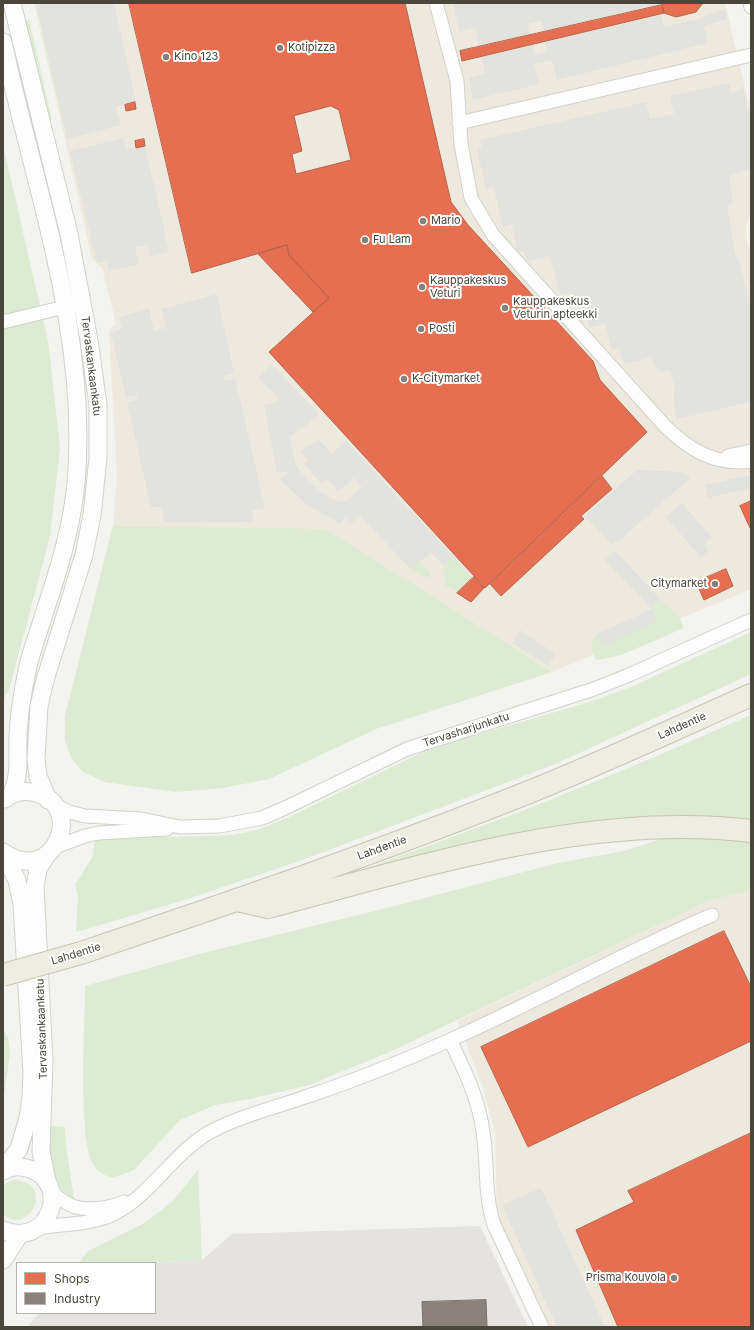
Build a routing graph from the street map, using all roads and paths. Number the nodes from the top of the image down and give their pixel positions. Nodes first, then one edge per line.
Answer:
1 (12, 3) edge
2 (436, 3) edge
3 (750, 3) edge
4 (751, 7) edge
5 (3, 42) edge
6 (751, 55) edge
7 (459, 123) junction
8 (75, 305) junction
9 (3, 322) edge
10 (751, 451) edge
11 (708, 455) junction
12 (751, 461) edge
13 (751, 620) edge
14 (751, 695) edge
15 (7, 798) edge
16 (51, 802) junction
17 (180, 827) junction
18 (751, 831) edge
19 (51, 851) junction
20 (3, 853) edge
21 (237, 900) junction
22 (712, 915) dead end
23 (3, 975) edge
24 (450, 1040) junction
25 (3, 1170) edge
26 (49, 1187) junction
27 (140, 1194) junction
28 (38, 1228) junction
29 (3, 1230) edge
30 (20, 1234) junction
31 (3, 1260) edge
32 (542, 1327) edge

1 - 8 street, Tervaskankaankatu
2 - 7 street
3 - 4 street
5 - 8 street, Tervaskankaankatu
6 - 7 street
7 - 11 street
8 - 9 street
8 - 15 street, Tervaskankaankatu
8 - 16 street, Tervaskankaankatu
10 - 11 street
11 - 12 street
13 - 17 street, Tervasharjunkatu
14 - 21 highway, Lahdentie
15 - 16 street
16 - 17 street, Tervasharjunkatu
16 - 19 street, Tervaskankaankatu
17 - 19 street, Tervasharjunkatu
18 - 21 highway
19 - 20 street
19 - 26 street, Tervaskankaankatu
20 - 25 street, Tervaskankaankatu
21 - 23 highway, Lahdentie, bridge
22 - 24 street
24 - 27 street
24 - 32 street
25 - 26 street
26 - 27 street
26 - 28 street, Tervaskankaankatu
27 - 28 street
28 - 30 street
29 - 30 street
30 - 31 street

